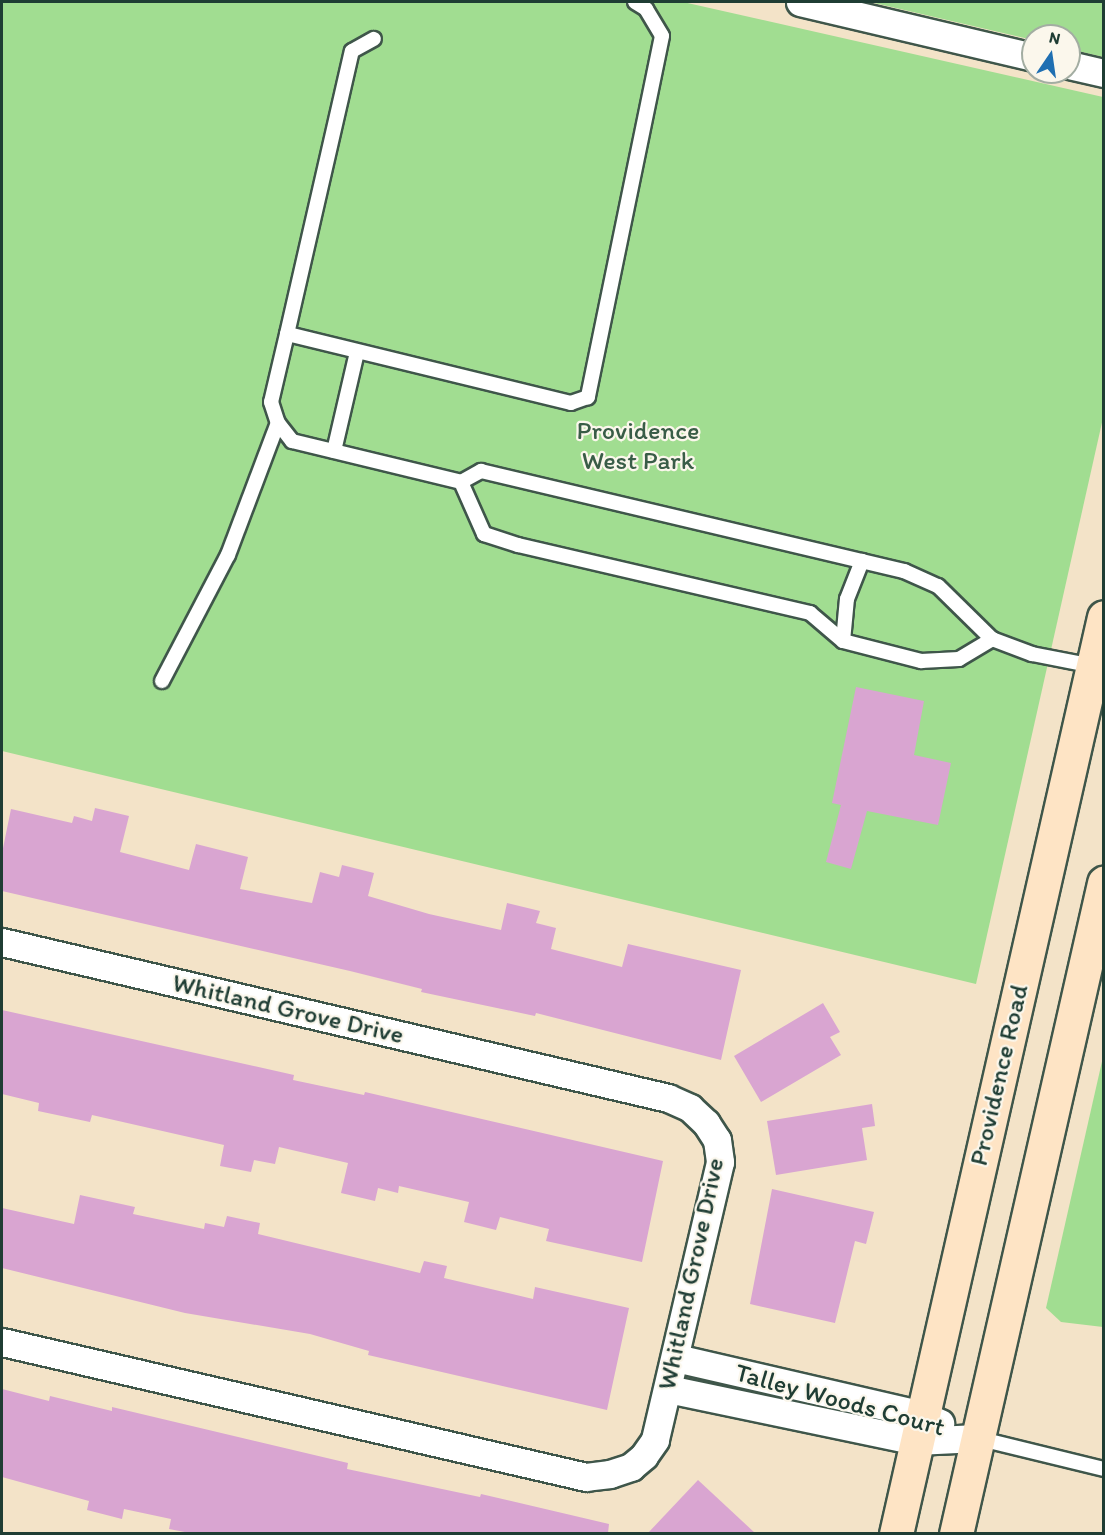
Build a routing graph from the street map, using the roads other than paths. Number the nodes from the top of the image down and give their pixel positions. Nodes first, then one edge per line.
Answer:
1 (635, 2) edge
2 (800, 2) edge
3 (374, 39) dead end
4 (1021, 54) edge
5 (1081, 68) edge
6 (1104, 73) edge
7 (287, 334) junction
8 (357, 352) junction
9 (278, 423) junction
10 (334, 451) junction
11 (461, 482) junction
12 (862, 561) junction
13 (1104, 617) edge
14 (992, 639) junction
15 (843, 641) junction
16 (1098, 668) edge
17 (162, 681) dead end
18 (1103, 885) edge
19 (2, 942) edge
20 (2, 1342) edge
21 (676, 1358) junction
22 (668, 1389) junction
23 (919, 1428) junction
24 (977, 1438) junction
25 (1104, 1469) edge
26 (896, 1533) edge
27 (956, 1533) edge

1 - 8 lane
2 - 4 street
3 - 7 lane
5 - 6 street
7 - 8 lane
7 - 9 lane
8 - 10 lane
9 - 10 lane
9 - 17 lane
10 - 11 lane
11 - 12 lane
11 - 15 lane
12 - 14 lane
12 - 15 lane
13 - 16 main road, Providence Road
14 - 15 lane
14 - 16 lane
16 - 23 main road, Providence Road
18 - 24 main road
19 - 21 street, Whitland Grove Drive
20 - 22 street, Whitland Grove Drive
21 - 22 street, Whitland Grove Drive
21 - 23 street, Talley Woods Court
22 - 23 street, Talley Woods Court
23 - 24 street, Talley Woods Court
23 - 26 main road, Providence Road
24 - 25 lane
24 - 27 main road

